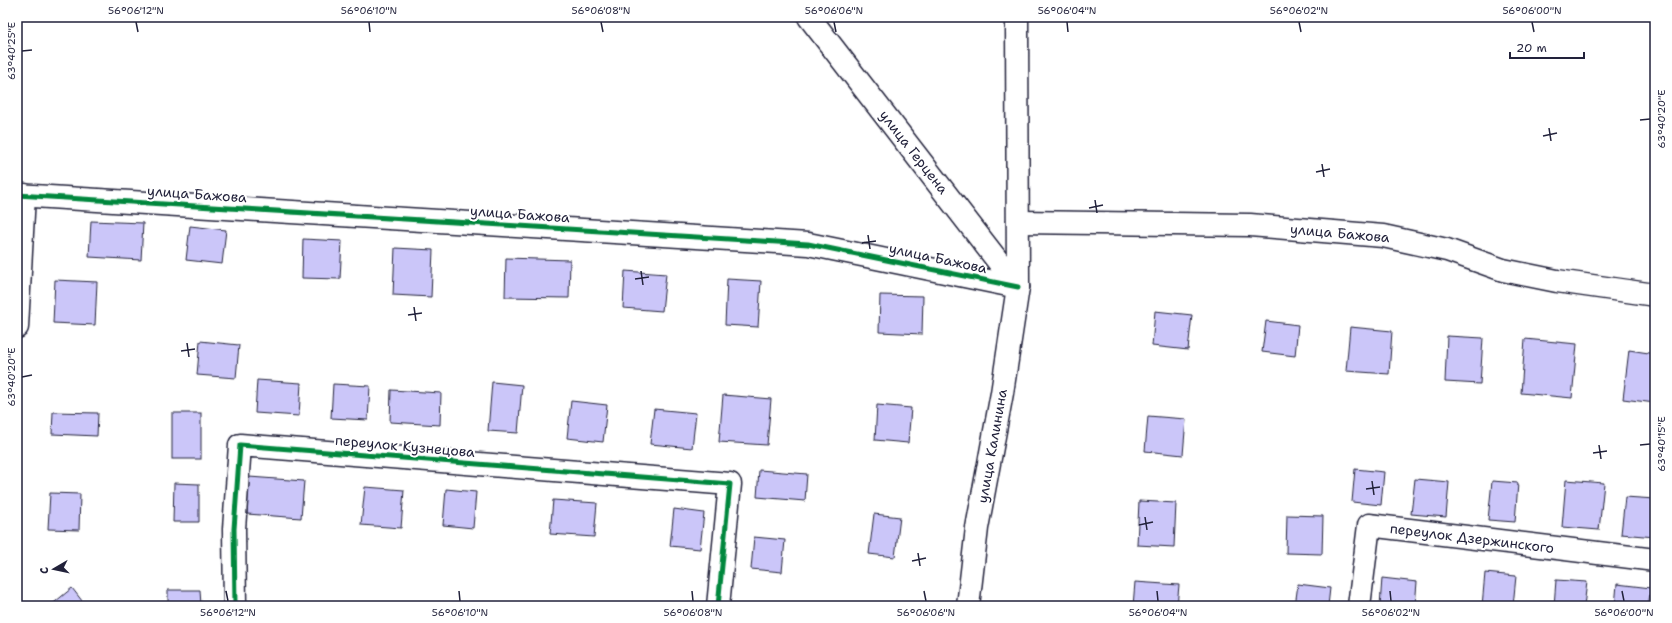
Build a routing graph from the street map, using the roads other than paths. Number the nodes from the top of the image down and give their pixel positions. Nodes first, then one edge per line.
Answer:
1 (809, 17) edge
2 (1017, 17) edge
3 (20, 195) edge
4 (1018, 222) junction
5 (1018, 287) junction
6 (1655, 295) edge
7 (17, 327) edge
8 (1655, 560) edge
9 (235, 606) edge
10 (718, 606) edge
11 (968, 606) edge
12 (1359, 606) edge

1 - 5 street, улица Герцена
2 - 4 street, улица Калинина
3 - 5 street, улица Бажова
3 - 7 street
4 - 5 street, улица Калинина
4 - 6 street, улица Бажова
5 - 11 street, улица Калинина
8 - 12 street, переулок Дзержинского
9 - 10 street, переулок Кузнецова

